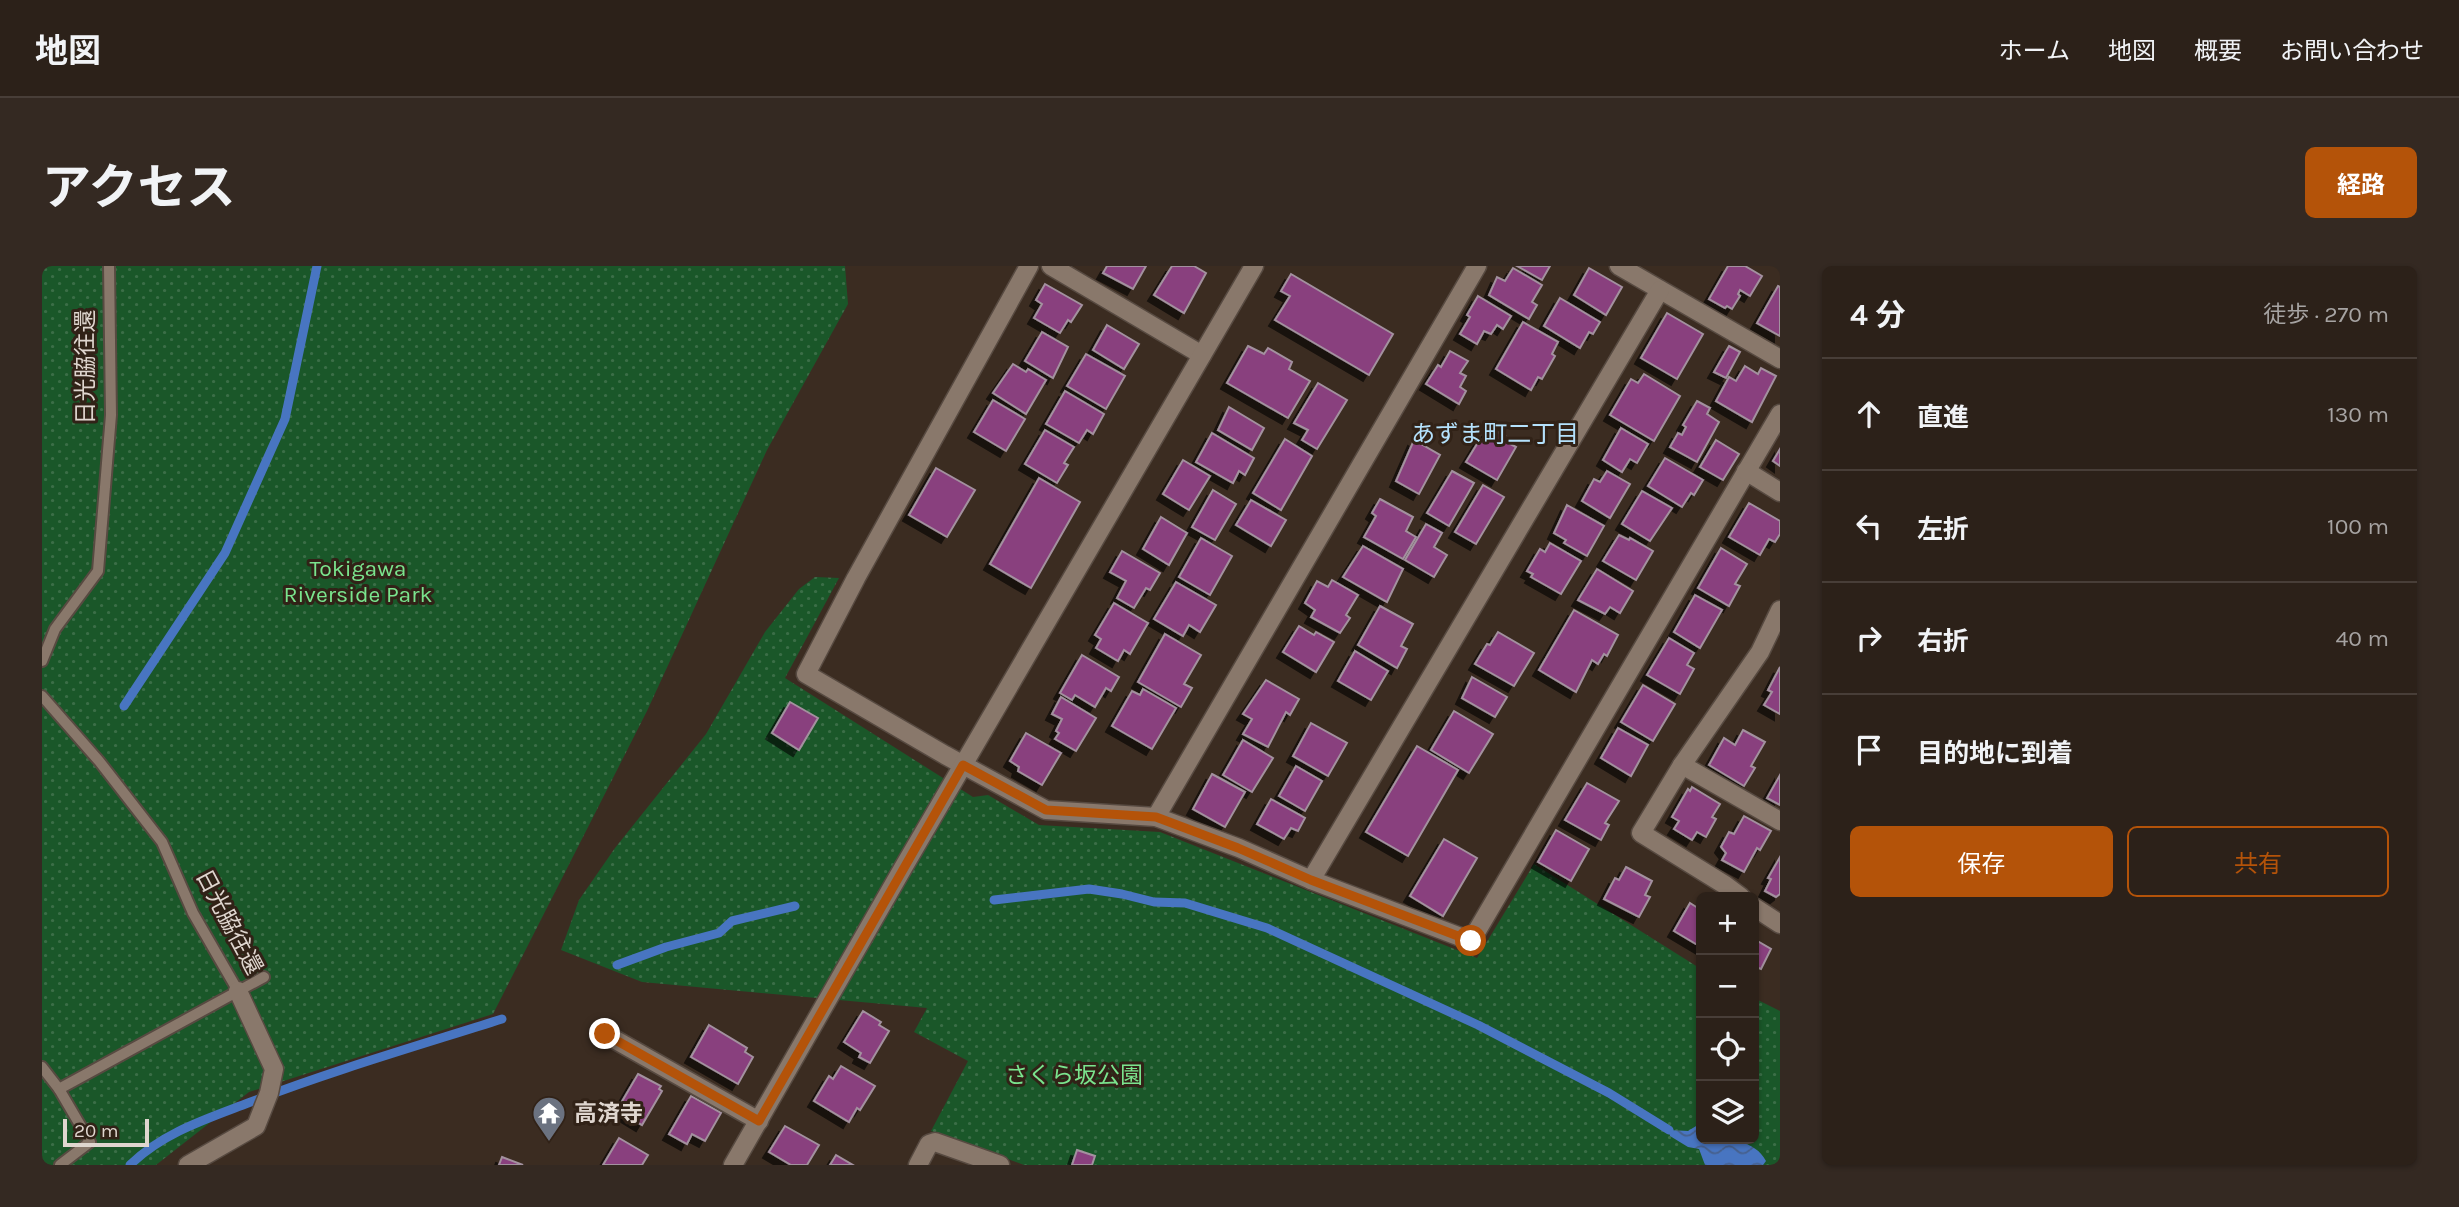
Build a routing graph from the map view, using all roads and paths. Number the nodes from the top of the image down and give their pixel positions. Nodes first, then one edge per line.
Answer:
1 (109, 266) edge
2 (1029, 266) edge
3 (1051, 266) edge
4 (1254, 266) edge
5 (1476, 266) edge
6 (1619, 266) edge
7 (1660, 290) junction
8 (1202, 355) junction
9 (1780, 359) edge
10 (1780, 414) edge
11 (1746, 471) junction
12 (1780, 492) edge
13 (1780, 610) edge
14 (42, 662) edge
15 (42, 696) edge
16 (963, 765) junction
17 (1682, 765) junction
18 (1156, 817) junction
19 (1780, 821) edge
20 (1311, 880) junction
21 (1734, 892) edge
22 (1759, 910) edge
23 (1780, 924) edge
24 (264, 977) dead end
25 (237, 991) junction
26 (605, 1034) dead end
27 (42, 1067) edge
28 (59, 1089) junction
29 (759, 1121) junction
30 (60, 1165) edge
31 (188, 1165) edge
32 (733, 1165) edge
33 (918, 1165) edge
34 (1000, 1165) edge

1 - 14 lane, 日光脇往還
2 - 16 street
3 - 8 street
4 - 8 street
5 - 18 street
6 - 7 street
7 - 9 street
7 - 20 street
8 - 16 street
10 - 11 street
11 - 12 street
11 - 20 street
13 - 17 street
15 - 25 lane, 日光脇往還
16 - 18 street
16 - 29 street
17 - 19 street
17 - 21 street
18 - 20 street
22 - 23 street
24 - 25 lane
25 - 28 lane
25 - 31 street, 日光脇往還
26 - 29 street
27 - 28 lane
28 - 30 lane
29 - 32 street
33 - 34 street

